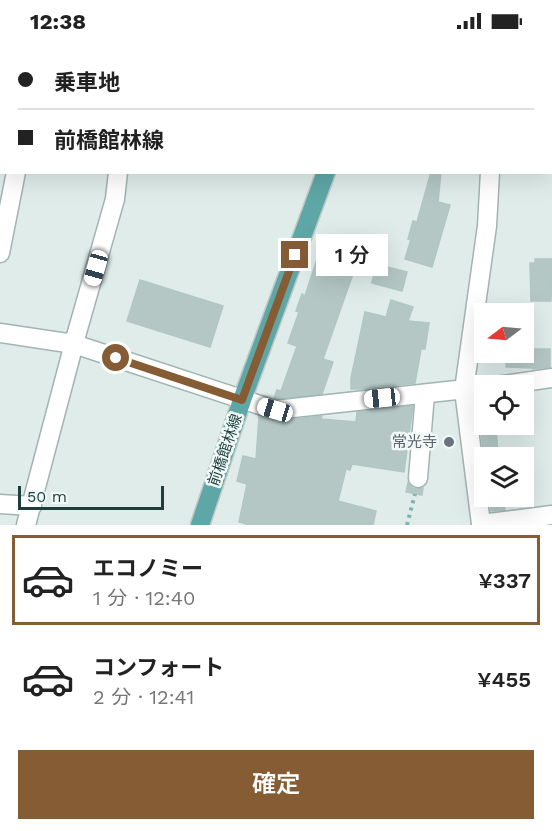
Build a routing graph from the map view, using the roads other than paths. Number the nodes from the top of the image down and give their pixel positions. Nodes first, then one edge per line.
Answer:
1 (15, 174) edge
2 (118, 174) edge
3 (325, 174) edge
4 (490, 174) edge
5 (4, 208) edge
6 (0, 253) edge
7 (0, 333) edge
8 (74, 344) junction
9 (552, 378) edge
10 (534, 381) edge
11 (474, 388) edge
12 (464, 390) junction
13 (425, 394) junction
14 (242, 400) junction
15 (416, 486) road end
16 (0, 504) edge
17 (32, 506) junction
18 (552, 515) edge
19 (26, 525) edge
20 (200, 525) edge

1 - 5 street
2 - 8 street
3 - 14 main road, 前橋館林線
4 - 12 street
5 - 6 street
7 - 8 street
8 - 14 street
8 - 17 street
9 - 10 street
11 - 12 street
12 - 13 street
12 - 18 street
13 - 14 street
13 - 15 street
14 - 20 main road, 前橋館林線
16 - 17 street
17 - 19 street

